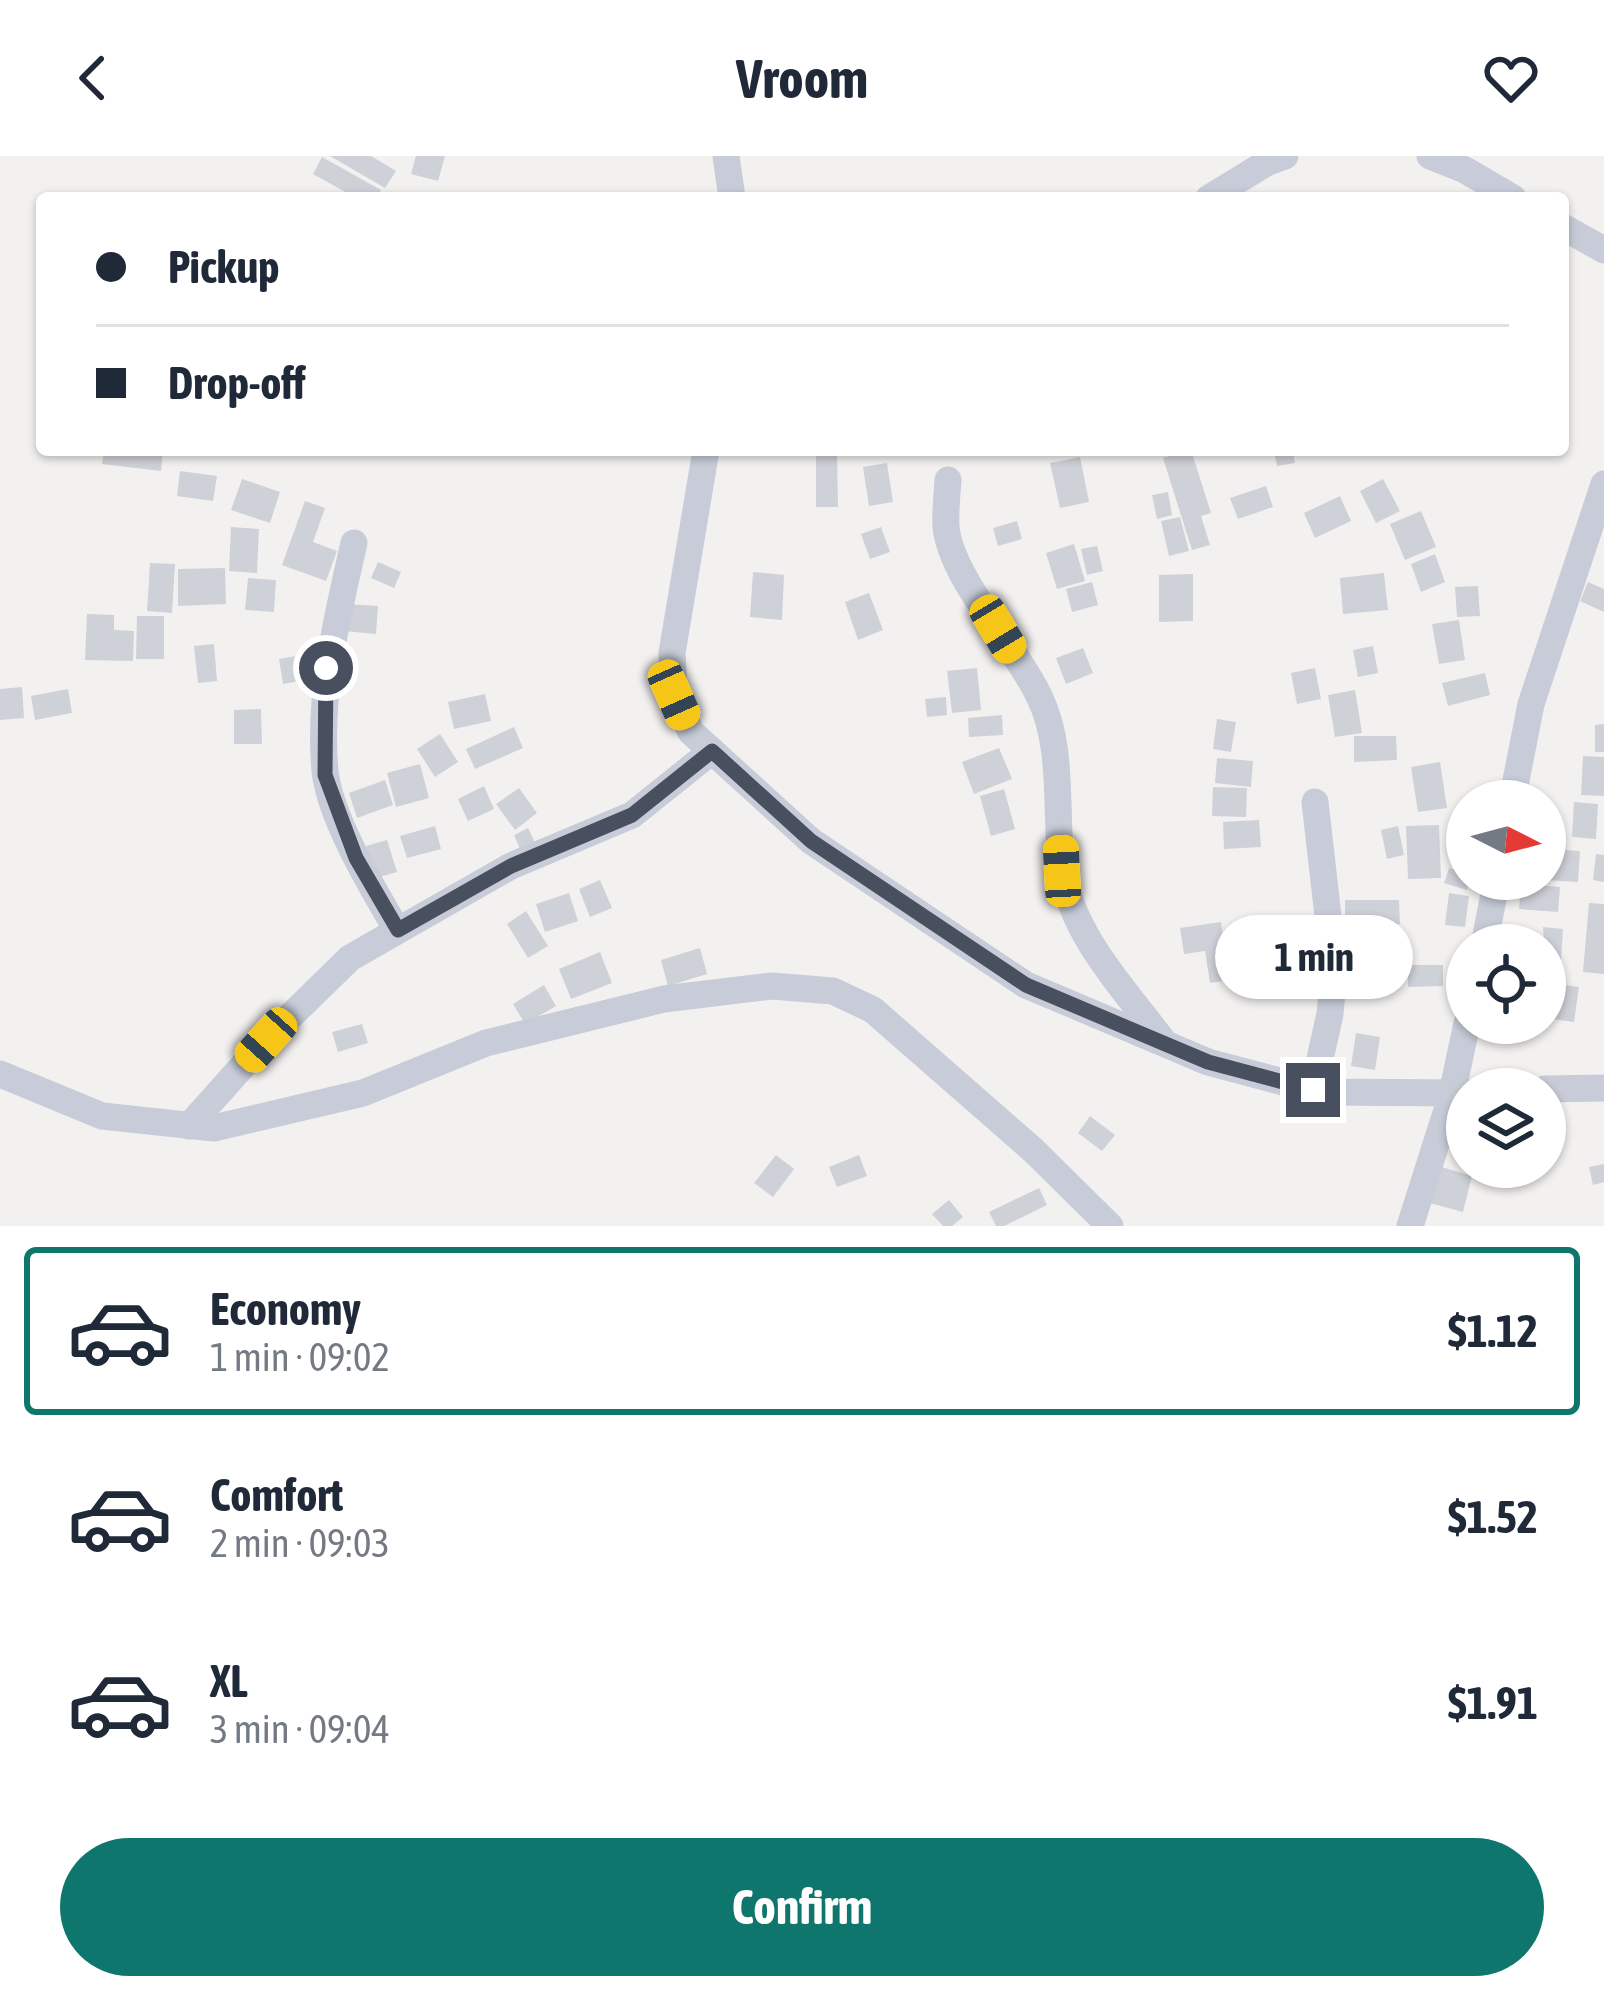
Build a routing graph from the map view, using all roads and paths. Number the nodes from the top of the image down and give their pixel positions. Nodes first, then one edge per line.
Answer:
1 (726, 156) edge
2 (1286, 156) edge
3 (1430, 156) edge
4 (731, 192) edge
5 (1219, 192) edge
6 (1503, 192) edge
7 (1569, 230) edge
8 (1604, 250) edge
9 (705, 456) edge
10 (948, 480) dead end
11 (1604, 484) edge
12 (354, 543) dead end
13 (712, 751) junction
14 (1516, 780) edge
15 (1315, 802) dead end
16 (398, 930) junction
17 (1164, 1043) junction
18 (0, 1074) edge
19 (1604, 1088) edge
20 (1566, 1089) edge
21 (1313, 1090) junction
22 (1446, 1094) edge
23 (190, 1126) junction
24 (1446, 1129) edge
25 (1110, 1226) edge
26 (1410, 1226) edge

1 - 4 street
2 - 5 street
3 - 6 street
7 - 8 street
9 - 13 street
10 - 17 street
11 - 14 street
12 - 16 street
13 - 16 street
13 - 17 street
15 - 21 street
16 - 23 street
17 - 21 street
18 - 23 street
19 - 20 street
21 - 22 street
23 - 25 street
24 - 26 street

